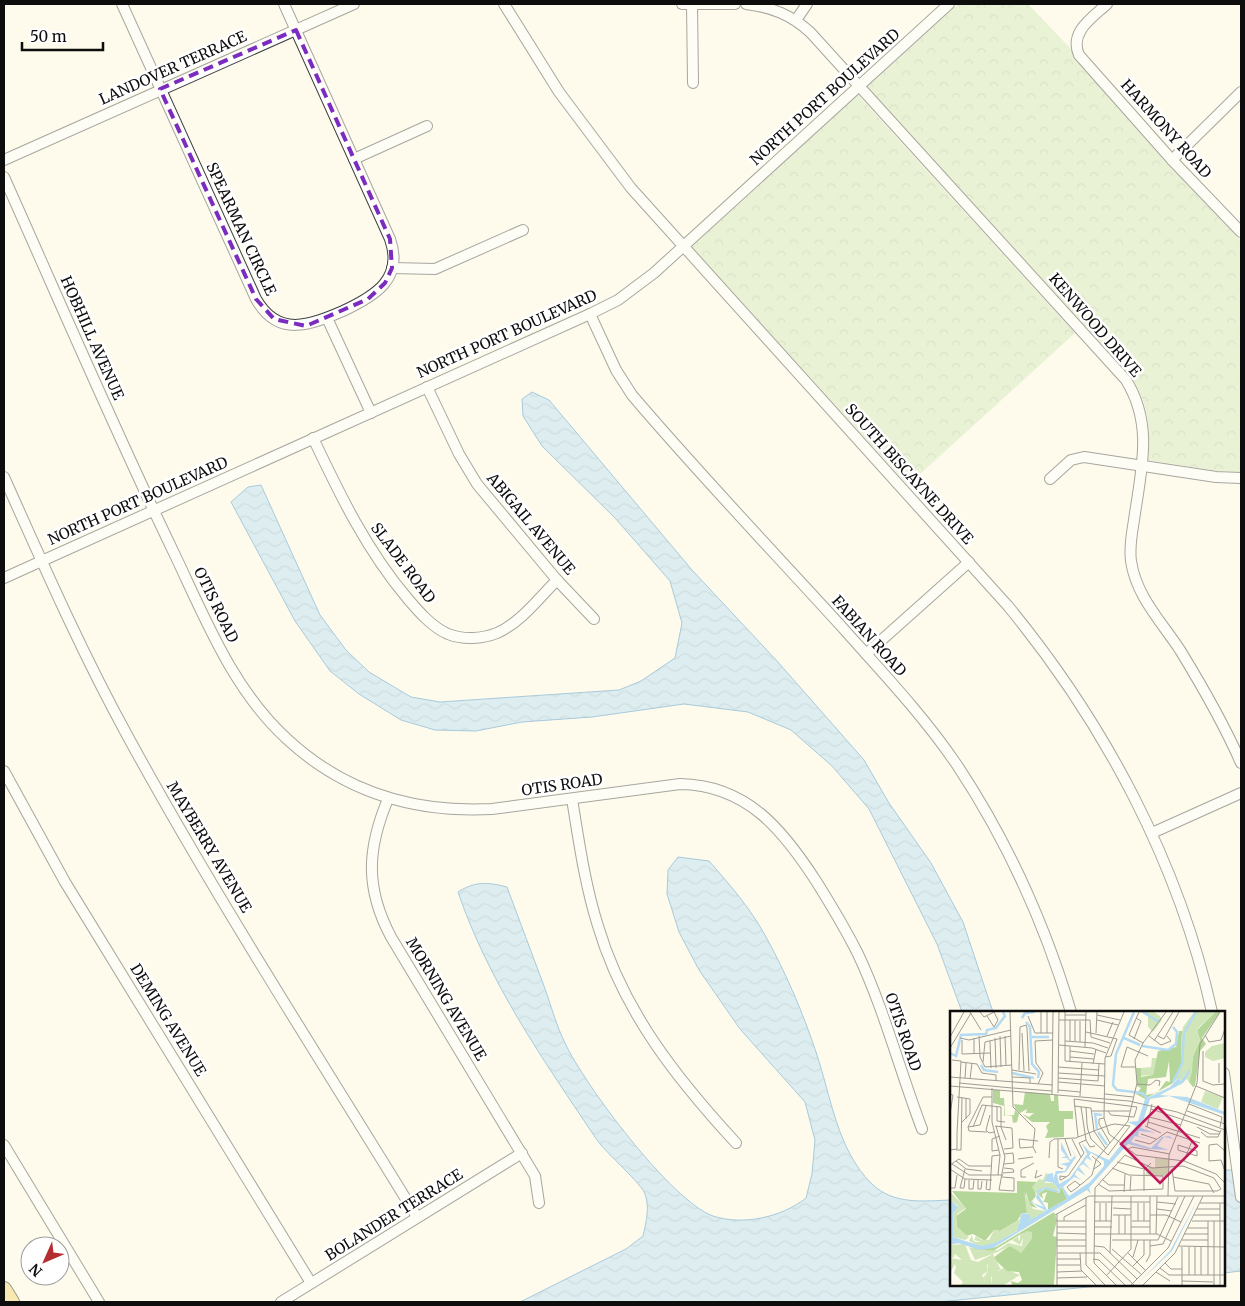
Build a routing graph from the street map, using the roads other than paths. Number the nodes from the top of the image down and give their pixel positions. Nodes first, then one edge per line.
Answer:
1 (122, 4) edge
2 (284, 4) edge
3 (354, 4) edge
4 (504, 4) edge
5 (682, 4) edge
6 (692, 4) edge
7 (735, 4) edge
8 (746, 4) edge
9 (807, 4) edge
10 (949, 4) edge
11 (1107, 4) edge
12 (796, 20) junction
13 (296, 30) junction
14 (693, 83) dead end
15 (859, 87) junction
16 (160, 89) junction
17 (1241, 92) edge
18 (427, 126) dead end
19 (354, 159) junction
20 (4, 160) edge
21 (1172, 160) junction
22 (4, 177) edge
23 (522, 230) dead end
24 (1241, 232) edge
25 (682, 247) junction
26 (392, 268) junction
27 (590, 314) junction
28 (327, 318) junction
29 (427, 387) junction
30 (371, 413) junction
31 (313, 438) junction
32 (1142, 466) junction
33 (4, 477) edge
34 (1241, 478) edge
35 (1050, 479) dead end
36 (154, 511) junction
37 (41, 561) junction
38 (969, 562) junction
39 (4, 578) edge
40 (557, 580) junction
41 (594, 619) dead end
42 (866, 654) junction
43 (1241, 763) edge
44 (4, 771) edge
45 (1241, 793) edge
46 (388, 799) junction
47 (572, 799) junction
48 (1152, 833) junction
49 (1071, 1011) edge
50 (1212, 1011) edge
51 (1225, 1086) edge
52 (1226, 1100) edge
53 (922, 1129) dead end
54 (736, 1143) dead end
55 (4, 1145) edge
56 (522, 1153) junction
57 (1241, 1196) edge
58 (539, 1203) dead end
59 (417, 1217) junction
60 (311, 1283) junction
61 (4, 1290) edge
62 (12, 1302) edge
63 (100, 1302) edge
64 (281, 1302) edge

1 - 16 street, SPEARMAN CIRCLE
2 - 13 street
3 - 13 street, LANDOVER TERRACE
4 - 25 street, SOUTH BISCAYNE DRIVE
5 - 6 street
6 - 7 street
6 - 14 street
8 - 12 street, KENWOOD DRIVE
9 - 12 street
10 - 15 street, NORTH PORT BOULEVARD
11 - 21 street, HARMONY ROAD
12 - 15 street, KENWOOD DRIVE
13 - 16 street, LANDOVER TERRACE
13 - 19 street
15 - 25 street, NORTH PORT BOULEVARD
15 - 32 street, KENWOOD DRIVE
16 - 20 street, LANDOVER TERRACE
16 - 28 street, SPEARMAN CIRCLE
17 - 21 street
18 - 19 street
19 - 26 street
21 - 24 street, HARMONY ROAD
22 - 36 street, HOBHILL AVENUE
23 - 26 street
25 - 27 street, NORTH PORT BOULEVARD
25 - 38 street, SOUTH BISCAYNE DRIVE
26 - 28 street, SPEARMAN CIRCLE
27 - 29 street, NORTH PORT BOULEVARD
27 - 42 street, FABIAN ROAD
28 - 30 street
29 - 30 street, NORTH PORT BOULEVARD
29 - 40 street, ABIGAIL AVENUE
30 - 31 street, NORTH PORT BOULEVARD
31 - 36 street, NORTH PORT BOULEVARD
31 - 40 street, SLADE ROAD
32 - 34 street
32 - 35 street
32 - 43 street, KENWOOD DRIVE
33 - 37 street, MAYBERRY AVENUE
36 - 37 street, NORTH PORT BOULEVARD
36 - 46 street, OTIS ROAD
37 - 39 street, NORTH PORT BOULEVARD
37 - 59 street, MAYBERRY AVENUE
38 - 42 street
38 - 48 street, SOUTH BISCAYNE DRIVE
40 - 41 street, ABIGAIL AVENUE
42 - 49 street, FABIAN ROAD
44 - 60 street, DEMING AVENUE
45 - 48 street
46 - 47 street, OTIS ROAD
46 - 56 street, MORNING AVENUE
47 - 53 street, OTIS ROAD
47 - 54 street
48 - 50 street, SOUTH BISCAYNE DRIVE
51 - 52 street
52 - 57 street
55 - 63 street
56 - 58 street, MORNING AVENUE
56 - 59 street, BOLANDER TERRACE
59 - 60 street, BOLANDER TERRACE
60 - 64 street, BOLANDER TERRACE
61 - 62 main road

